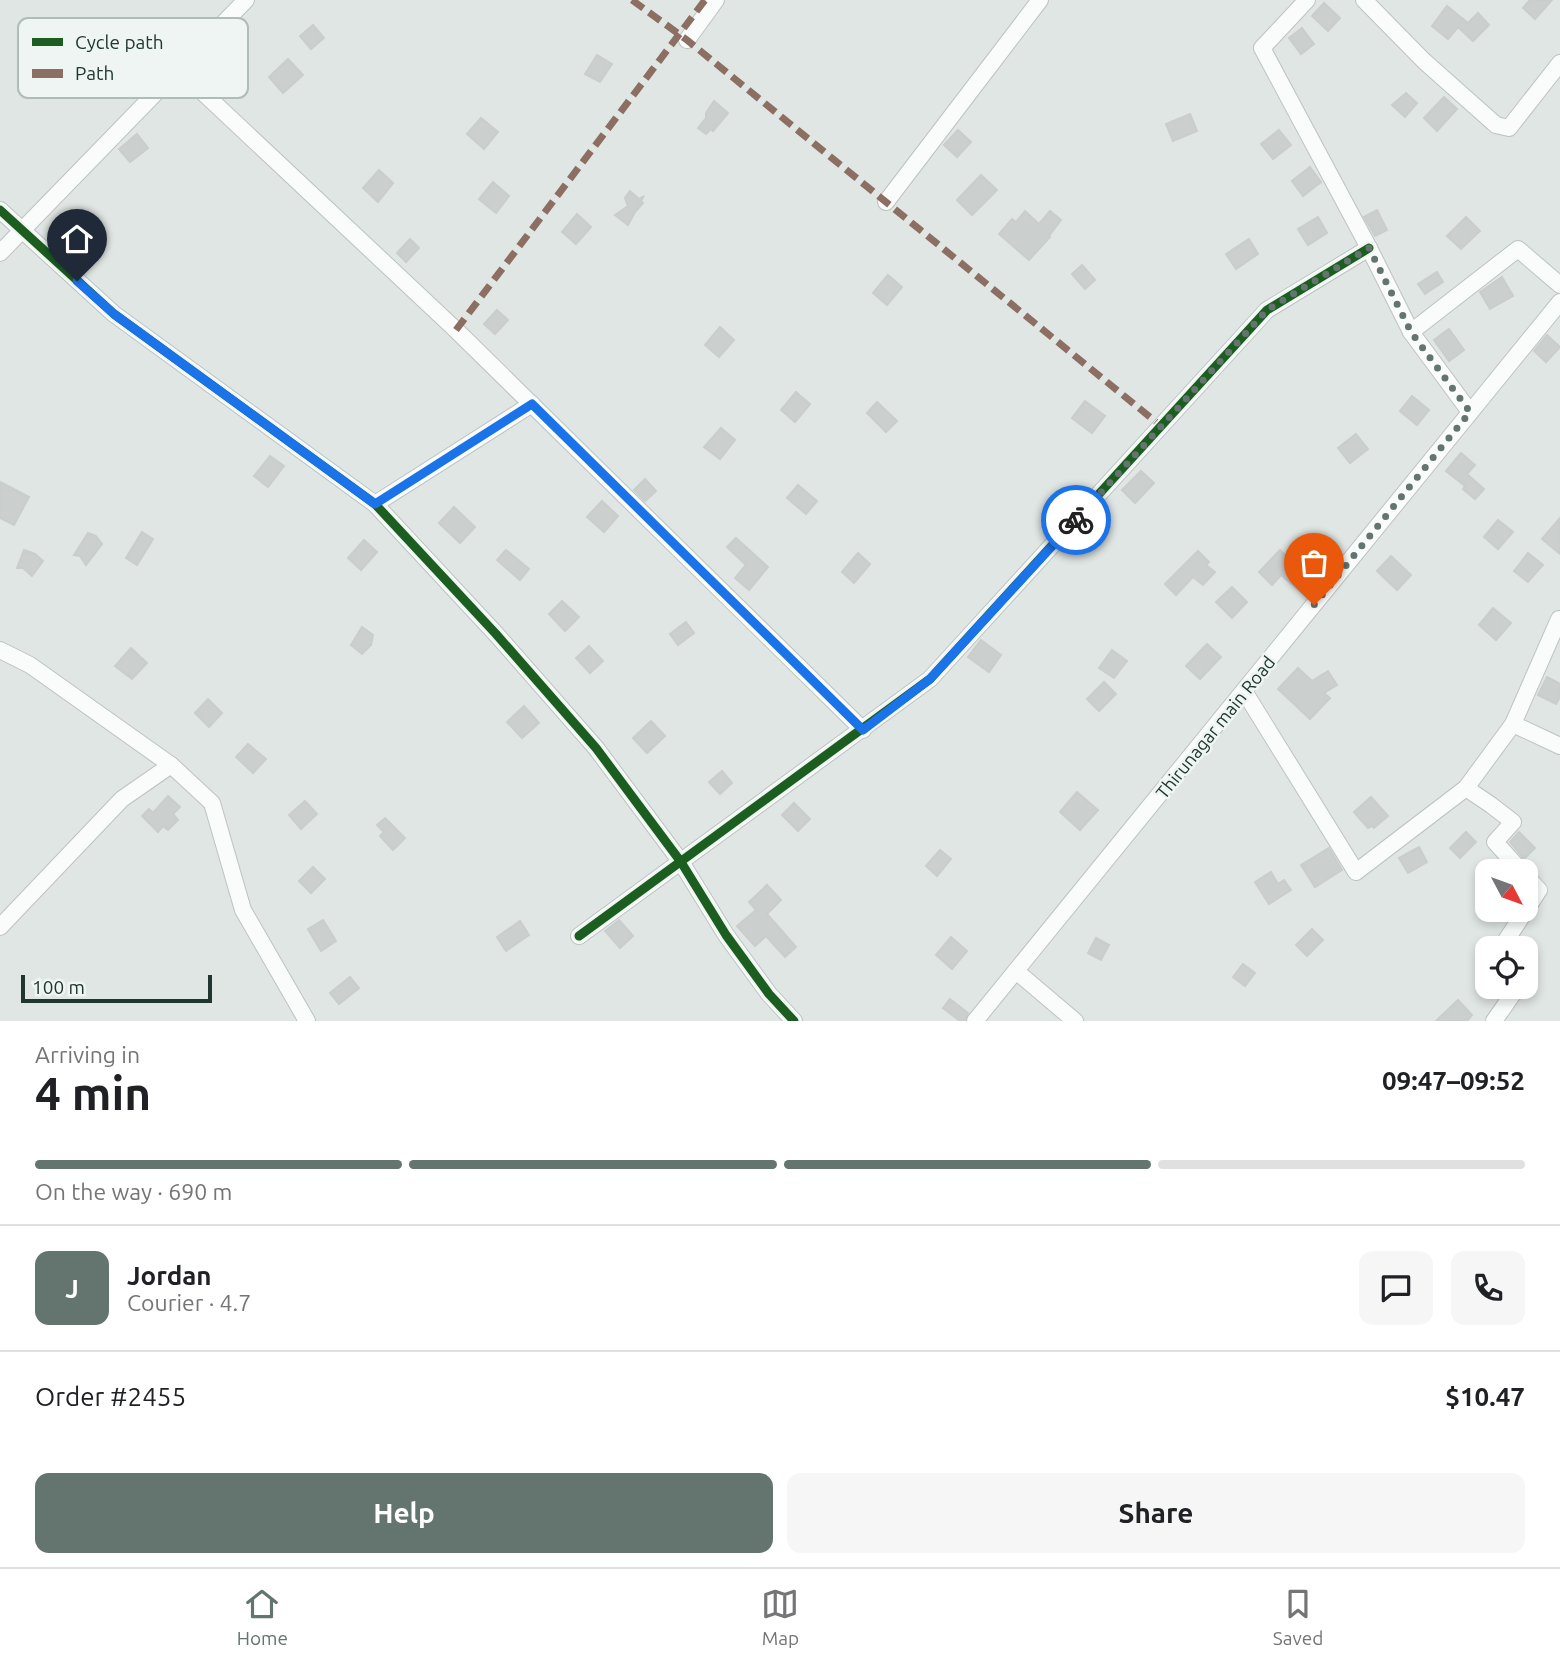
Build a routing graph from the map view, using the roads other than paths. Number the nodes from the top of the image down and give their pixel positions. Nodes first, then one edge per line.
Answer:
1 (246, 0) edge
2 (716, 0) edge
3 (1040, 0) edge
4 (1307, 0) edge
5 (1364, 0) edge
6 (229, 18) edge
7 (687, 40) dead end
8 (1560, 63) edge
9 (152, 98) edge
10 (209, 98) edge
11 (886, 202) dead end
12 (0, 210) edge
13 (23, 231) junction
14 (1369, 248) junction
15 (0, 253) edge
16 (1560, 285) edge
17 (1560, 302) edge
18 (1411, 332) junction
19 (532, 404) junction
20 (1470, 412) junction
21 (375, 504) junction
22 (1559, 619) edge
23 (0, 650) edge
24 (1244, 691) junction
25 (1513, 724) junction
26 (863, 730) junction
27 (1560, 746) edge
28 (171, 765) junction
29 (1466, 788) junction
30 (1510, 859) edge
31 (681, 862) junction
32 (0, 927) edge
33 (579, 936) dead end
34 (1016, 971) junction
35 (1509, 999) edge
36 (307, 1021) edge
37 (794, 1021) edge
38 (975, 1021) edge
39 (1075, 1021) edge
40 (1494, 1021) edge

1 - 6 street
2 - 7 street
3 - 11 street
4 - 14 street
5 - 8 street
9 - 13 street
10 - 19 street
12 - 13 street
13 - 15 street
13 - 21 street
14 - 18 street
14 - 26 street
16 - 18 street
17 - 20 street, Thirunagar main Road
18 - 20 street
19 - 21 street
19 - 26 street
20 - 24 street, Thirunagar main Road
21 - 31 street
22 - 25 street
23 - 28 street
24 - 29 street
24 - 34 street, Thirunagar main Road
25 - 27 street
25 - 29 street
26 - 31 street
28 - 32 street
28 - 36 street
29 - 30 street
31 - 33 street
31 - 37 street
34 - 38 street, Thirunagar main Road
34 - 39 street
35 - 40 street

